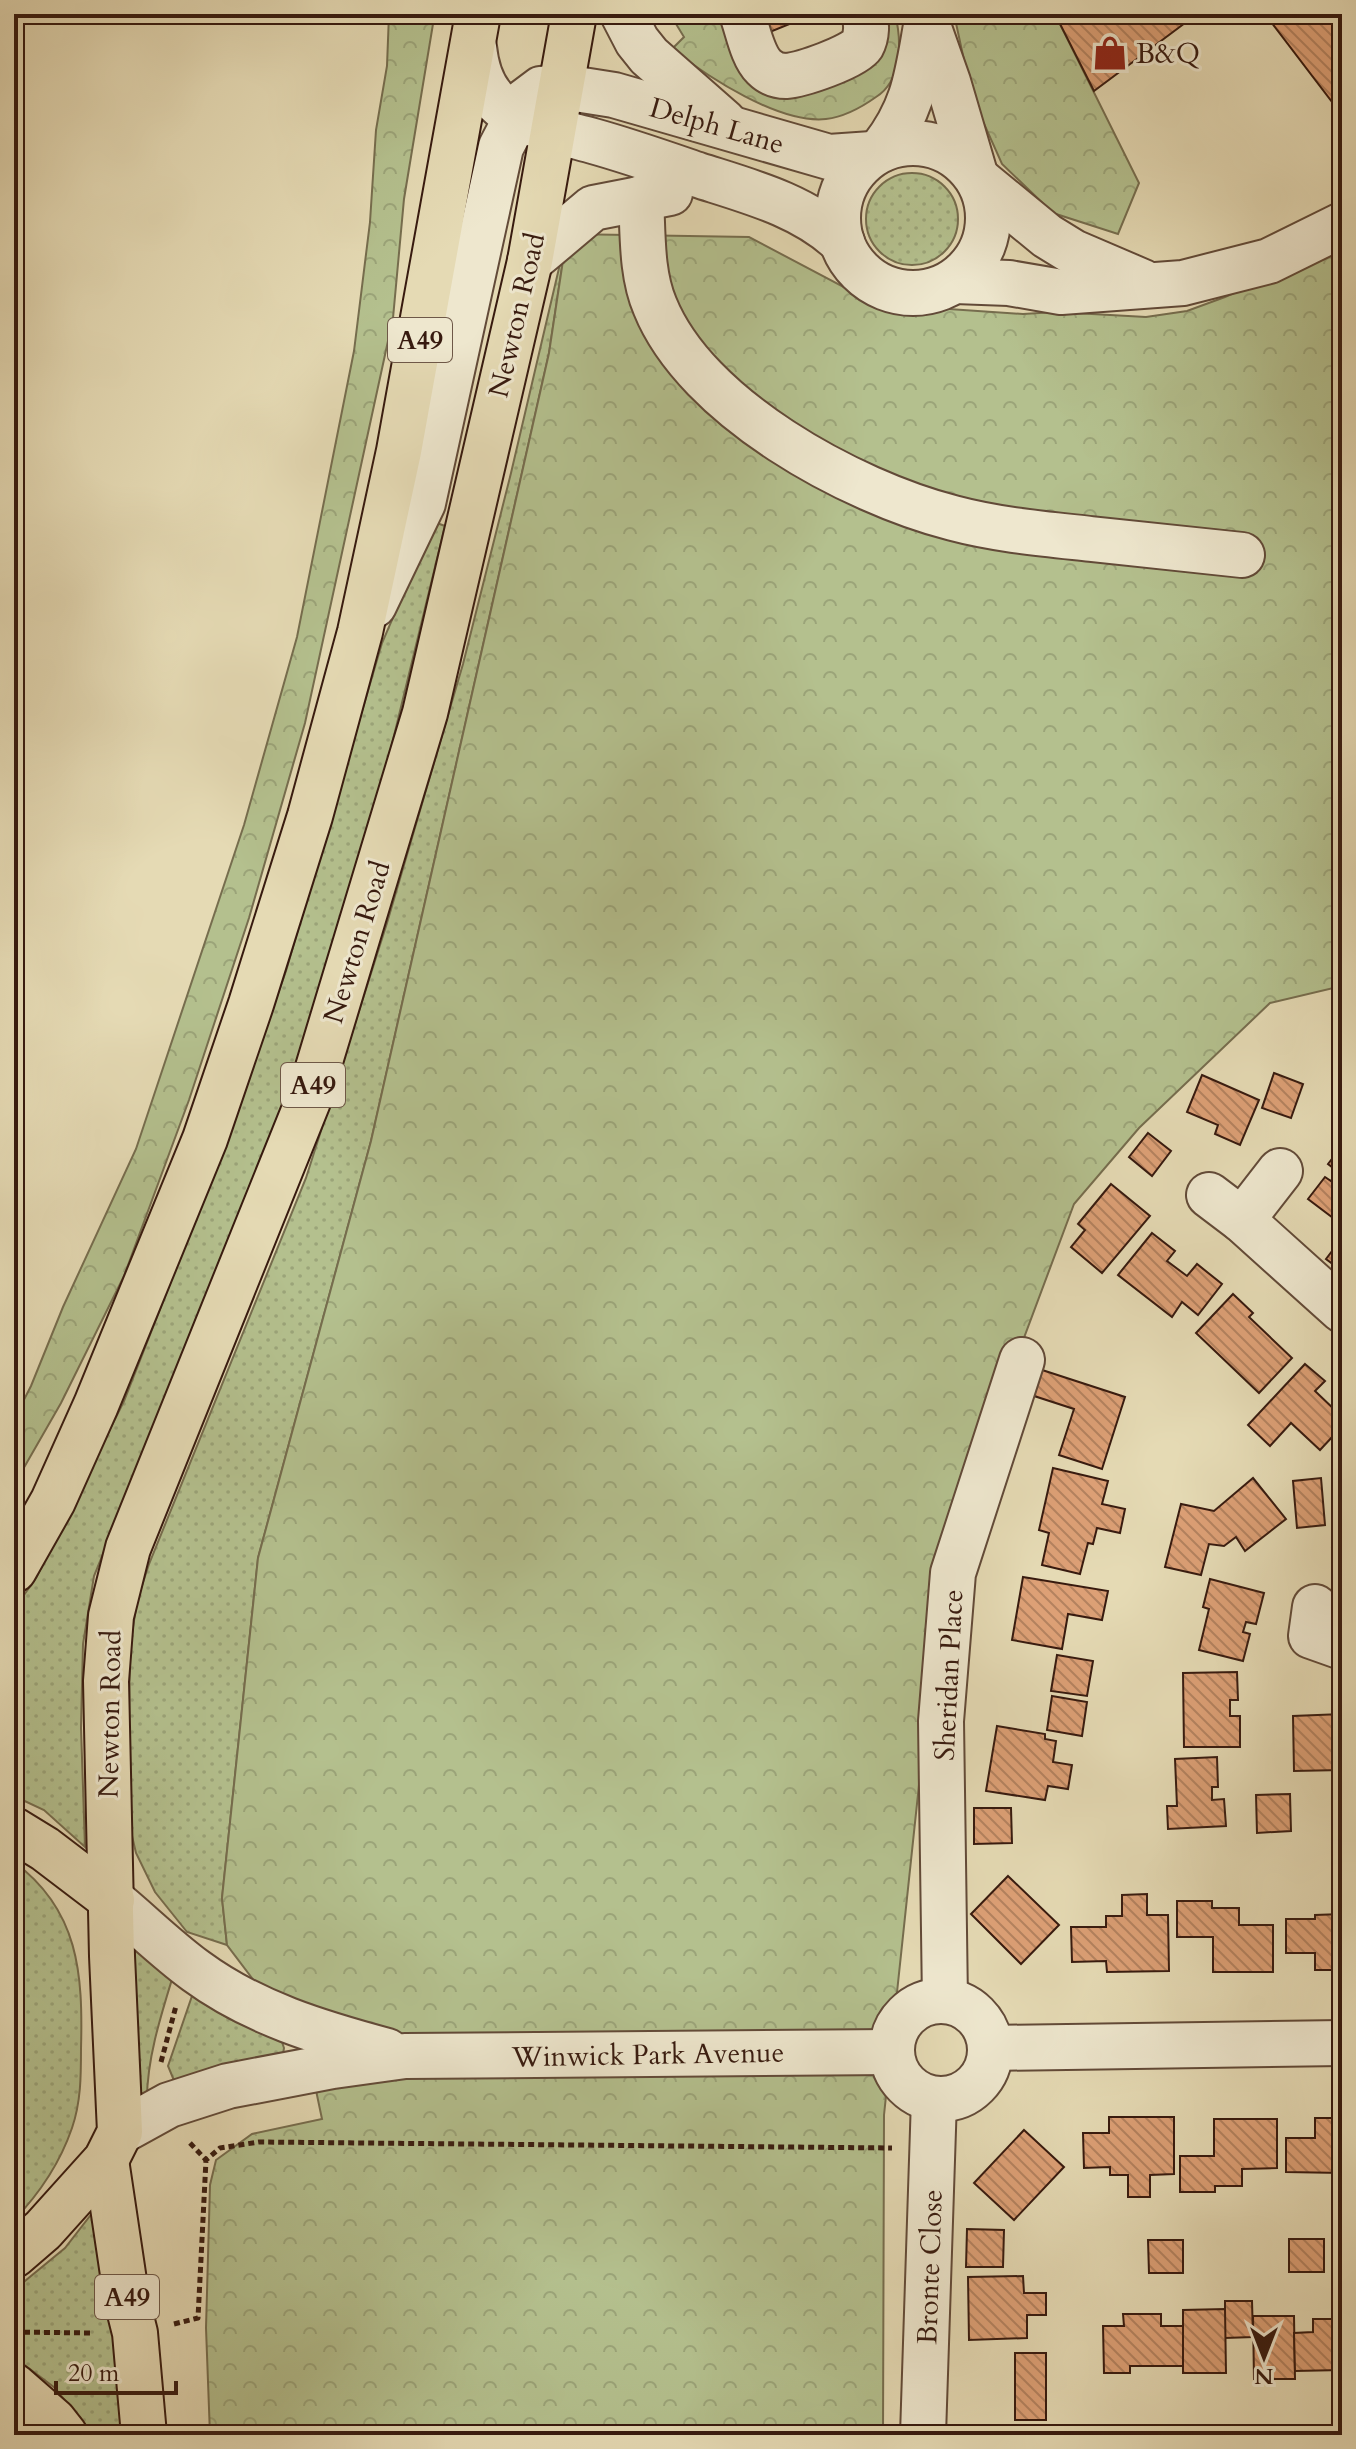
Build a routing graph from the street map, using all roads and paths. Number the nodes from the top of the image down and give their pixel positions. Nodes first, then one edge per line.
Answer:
1 (574, 14) edge
2 (623, 14) edge
3 (742, 14) edge
4 (864, 14) edge
5 (925, 19) edge
6 (476, 30) edge
7 (563, 87) junction
8 (535, 122) junction
9 (736, 132) junction
10 (877, 152) junction
11 (978, 178) junction
12 (748, 191) junction
13 (641, 198) junction
14 (1342, 225) edge
15 (842, 242) junction
16 (530, 261) junction
17 (955, 281) junction
18 (1150, 285) junction
19 (1242, 555) dead end
20 (360, 632) junction
21 (1280, 1171) dead end
22 (1342, 1310) edge
23 (1022, 1360) dead end
24 (14, 1570) edge
25 (14, 1830) edge
26 (112, 1900) junction
27 (196, 1971) junction
28 (945, 2001) junction
29 (1342, 2043) edge
30 (990, 2048) junction
31 (892, 2052) junction
32 (405, 2056) junction
33 (934, 2099) junction
34 (169, 2105) junction
35 (113, 2146) junction
36 (933, 2148) junction
37 (206, 2160) junction
38 (14, 2255) edge
39 (198, 2318) dead end
40 (14, 2386) edge
41 (65, 2435) edge
42 (144, 2435) edge
43 (923, 2435) edge

1 - 7 main road, Newton Road / A49
2 - 9 street
3 - 4 street
5 - 10 street
5 - 11 street
6 - 8 street
6 - 20 main road, A49
7 - 8 main road, Newton Road / A49
7 - 9 street, Delph Lane
8 - 12 street, Delph Lane
8 - 16 main road, Newton Road / A49
8 - 20 street
9 - 10 street, Delph Lane
10 - 11 street
10 - 15 street
11 - 17 street
11 - 18 street
12 - 13 street
12 - 15 street, Delph Lane
13 - 16 street
13 - 19 street
14 - 18 street
15 - 17 street
16 - 26 main road, Newton Road / A49
17 - 18 street
20 - 24 main road, A49
21 - 22 street
23 - 28 street, Sheridan Place
25 - 26 main road
26 - 27 street, Winwick Park Avenue
26 - 35 main road, A49
27 - 32 street, Winwick Park Avenue
27 - 34 path
28 - 30 street
28 - 31 street
29 - 30 street
30 - 33 street
31 - 32 street, Winwick Park Avenue
31 - 33 street
32 - 34 street, Winwick Park Avenue
33 - 36 street, Bronte Close
34 - 35 street, Winwick Park Avenue
34 - 37 path
35 - 38 main road
35 - 42 main road, A49
36 - 37 path
36 - 43 street, Bronte Close
37 - 39 path
40 - 41 main road

